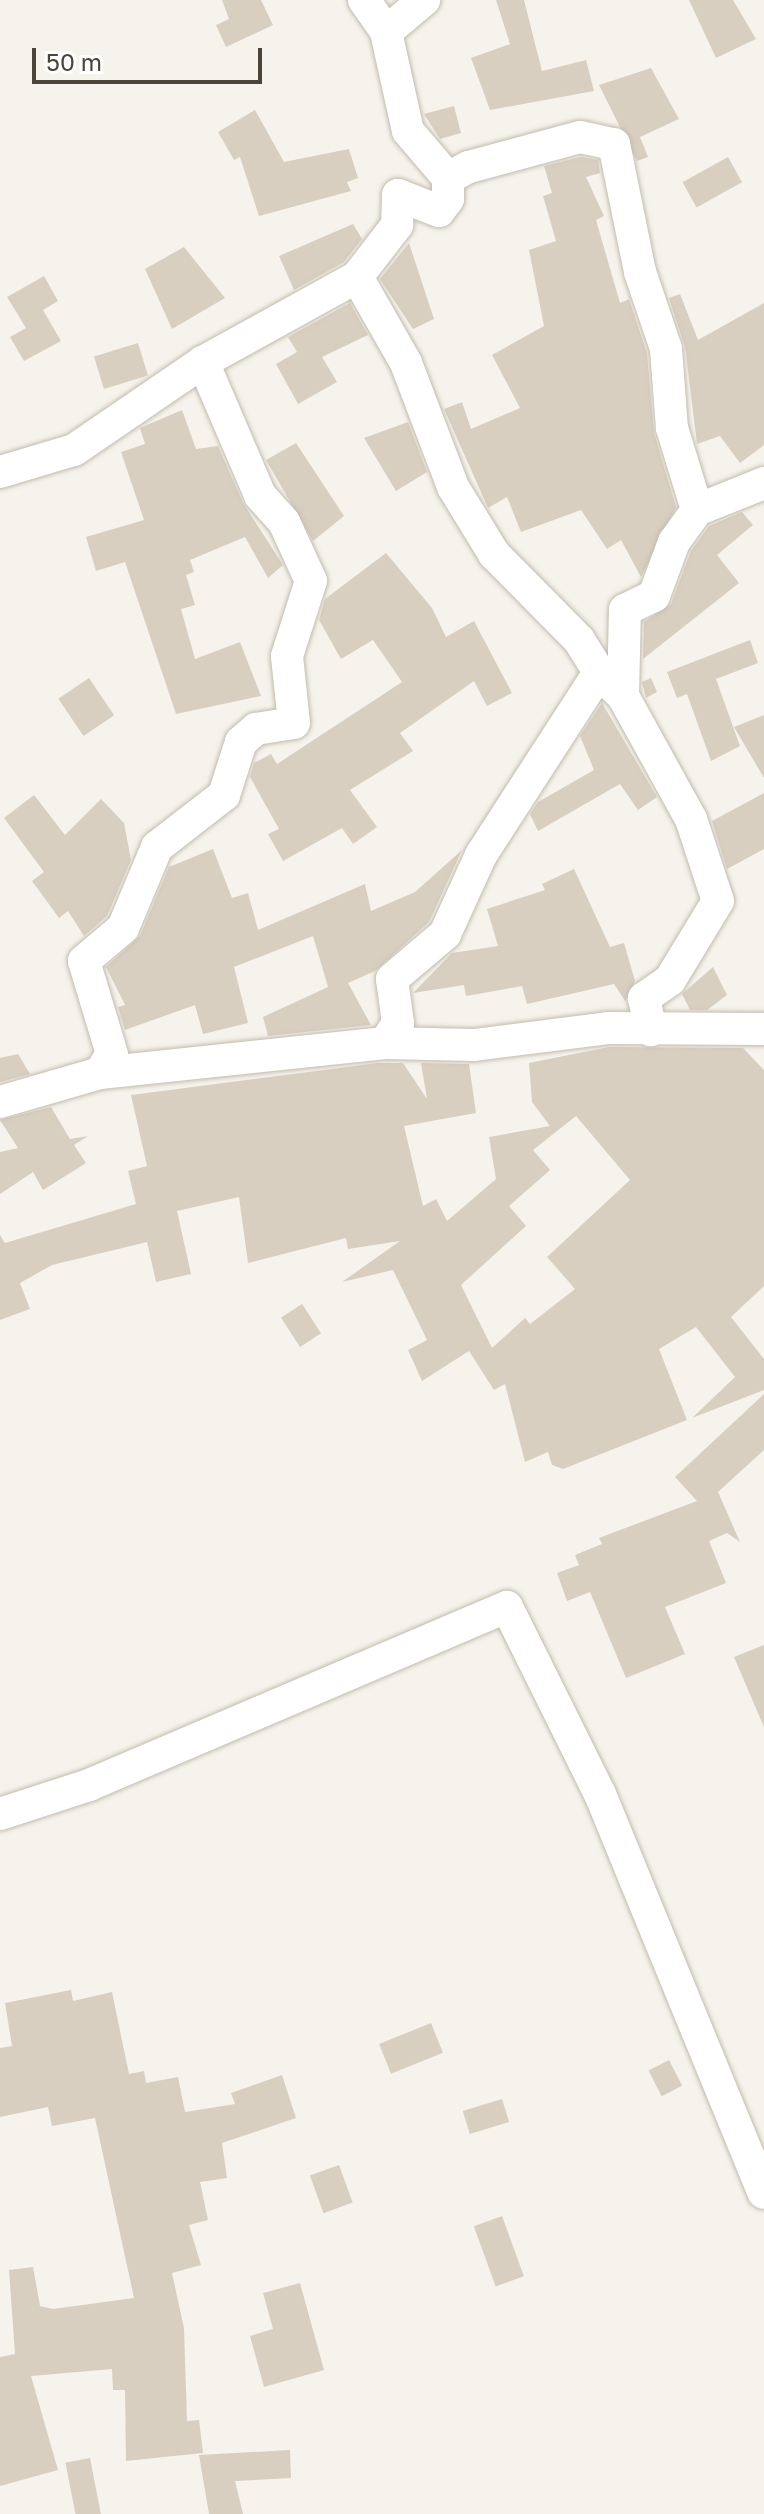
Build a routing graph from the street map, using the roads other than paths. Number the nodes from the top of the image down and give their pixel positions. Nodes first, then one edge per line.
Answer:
1 (364, 0) edge
2 (424, 0) edge
3 (386, 32) junction
4 (448, 178) junction
5 (357, 277) junction
6 (203, 362) junction
7 (0, 472) edge
8 (764, 483) edge
9 (697, 510) junction
10 (600, 674) junction
11 (623, 696) junction
12 (764, 1029) edge
13 (651, 1030) junction
14 (385, 1043) junction
15 (100, 1073) junction
16 (0, 1102) edge
17 (0, 1814) edge
18 (764, 2193) edge

1 - 3 street
2 - 3 street
3 - 4 street
4 - 5 street
4 - 9 street
5 - 6 street
5 - 10 street
6 - 7 street
6 - 15 street
8 - 9 street
9 - 11 street
10 - 11 street
10 - 14 street
11 - 13 street
12 - 13 street
13 - 14 street
14 - 15 street
15 - 16 street
17 - 18 street

